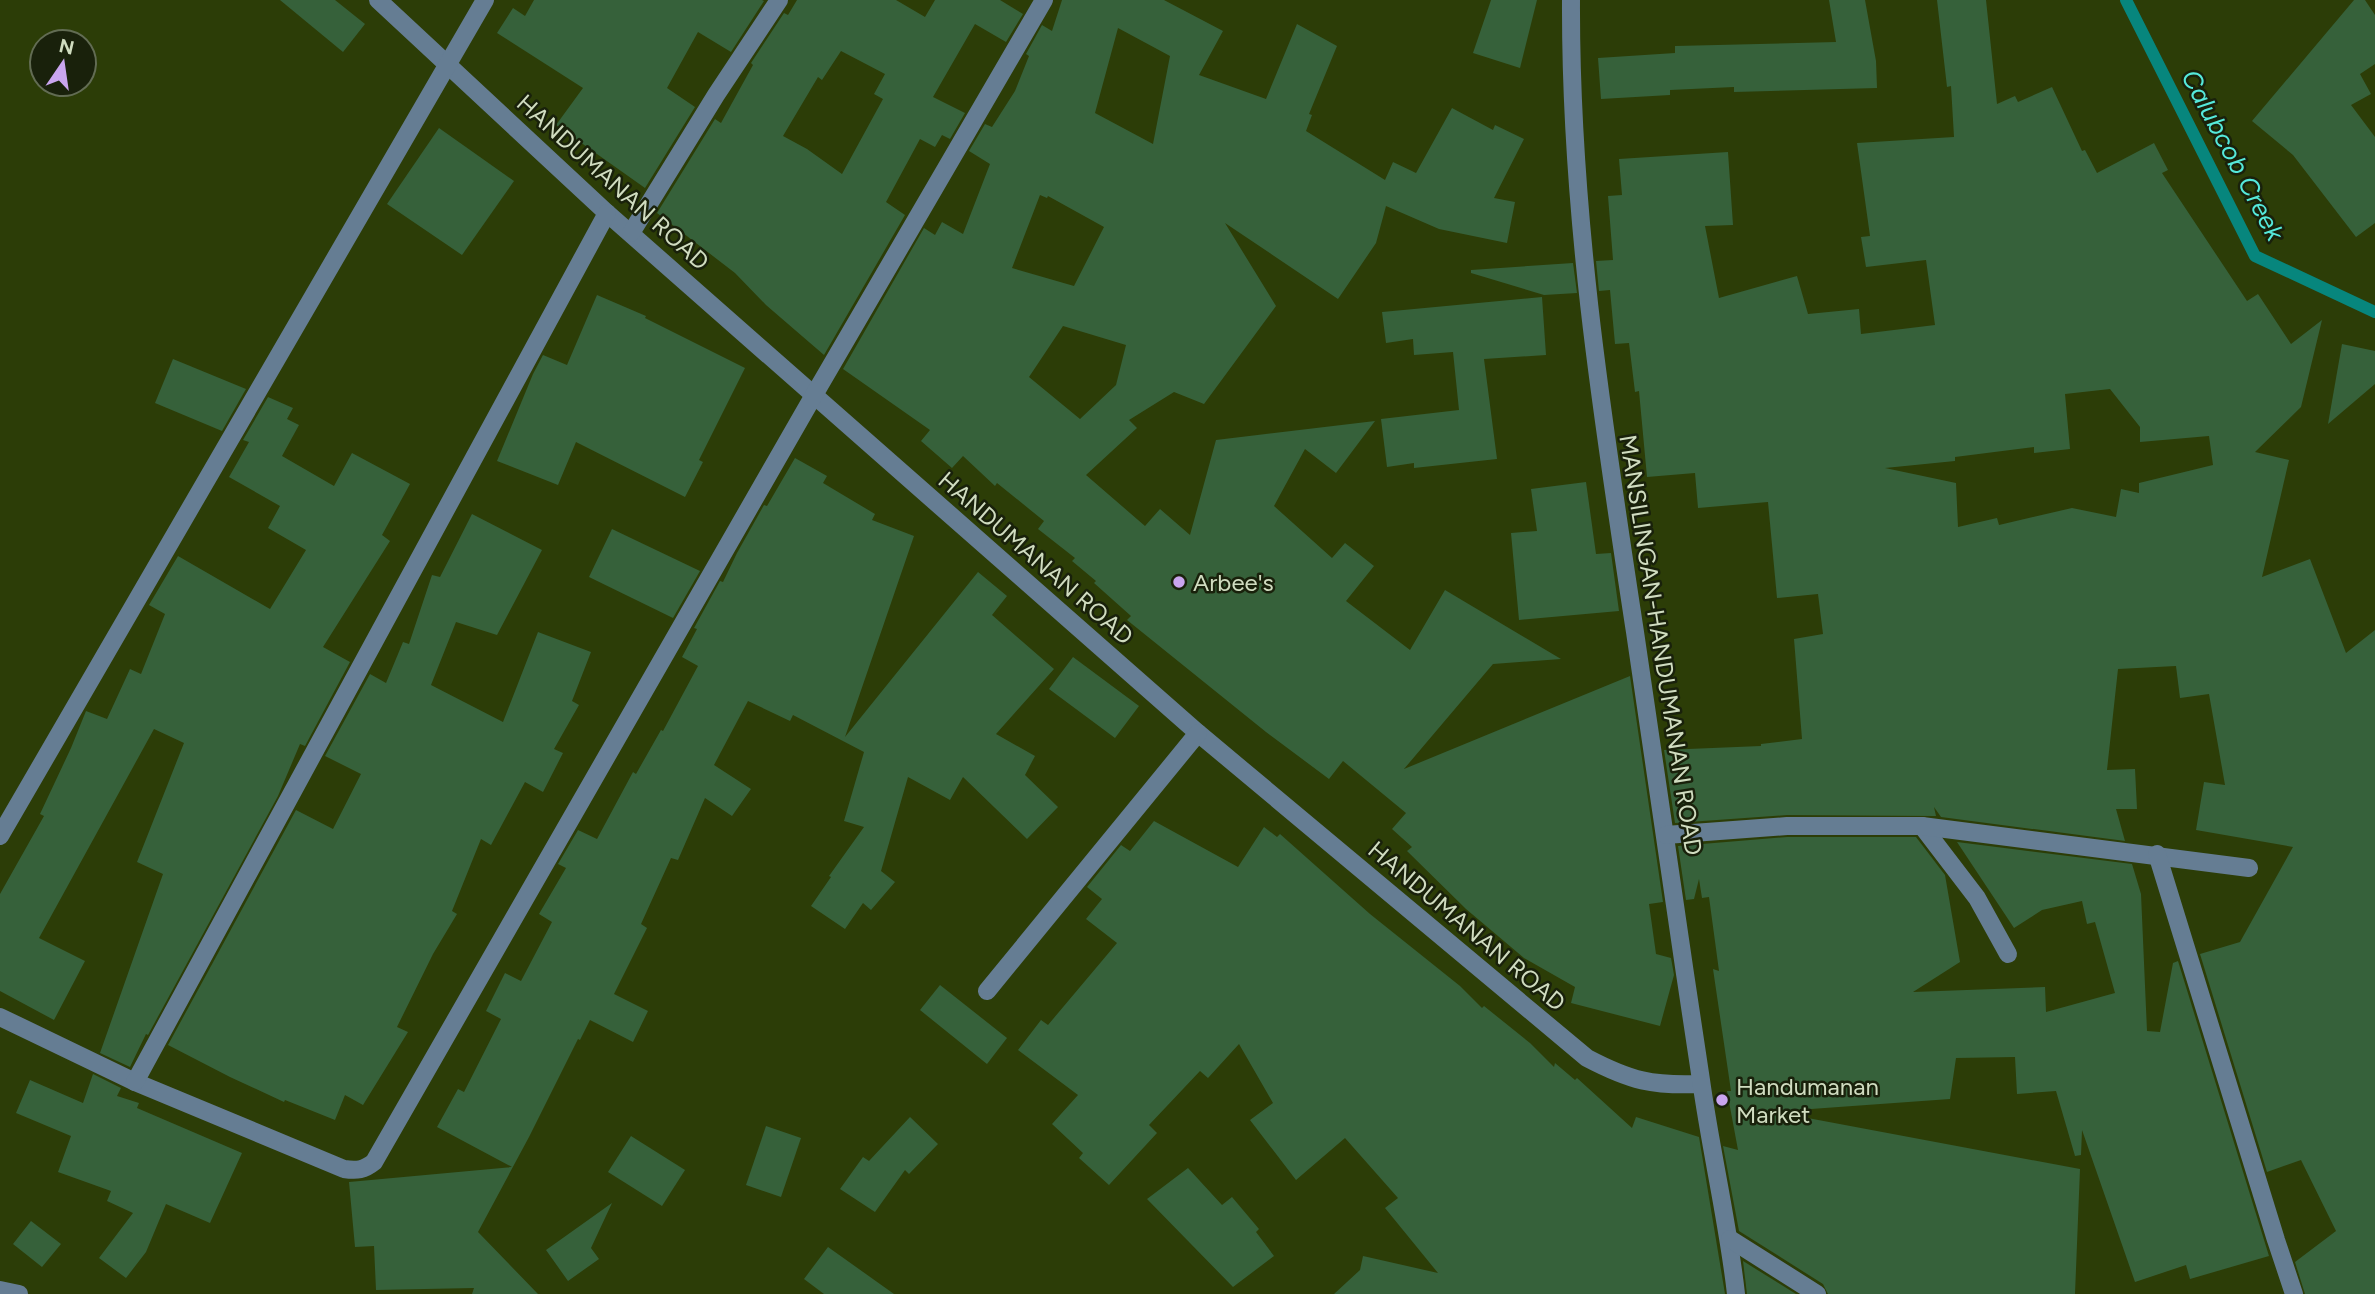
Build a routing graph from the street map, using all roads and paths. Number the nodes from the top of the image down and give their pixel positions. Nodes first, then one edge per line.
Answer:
1 (378, 0) edge
2 (485, 0) edge
3 (779, 0) edge
4 (1044, 0) edge
5 (1572, 0) edge
6 (448, 65) junction
7 (607, 213) junction
8 (631, 233) junction
9 (814, 396) junction
10 (1198, 733) junction
11 (1922, 826) junction
12 (1666, 835) junction
13 (0, 836) edge
14 (2157, 855) junction
15 (2249, 868) dead end
16 (2008, 954) dead end
17 (987, 992) dead end
18 (0, 1017) edge
19 (135, 1082) junction
20 (1701, 1084) junction
21 (1730, 1239) junction
22 (0, 1290) edge
23 (19, 1294) edge
24 (1736, 1294) edge
25 (1817, 1294) edge
26 (2294, 1294) edge

1 - 6 street, HANDUMANAN ROAD
2 - 6 street
3 - 8 street
4 - 9 street
5 - 12 street, MANSILINGAN-HANDUMANAN ROAD
6 - 7 street, HANDUMANAN ROAD
6 - 13 street
7 - 8 street, HANDUMANAN ROAD
7 - 19 street
8 - 9 street, HANDUMANAN ROAD
9 - 10 street, HANDUMANAN ROAD
9 - 19 street
10 - 17 street
10 - 20 street, HANDUMANAN ROAD
11 - 12 street
11 - 14 street
11 - 16 street
12 - 20 street, MANSILINGAN-HANDUMANAN ROAD
14 - 15 street
14 - 26 street
18 - 19 street
20 - 21 street, MANSILINGAN-HANDUMANAN ROAD
21 - 24 street, MANSILINGAN-HANDUMANAN ROAD
21 - 25 street
22 - 23 street

